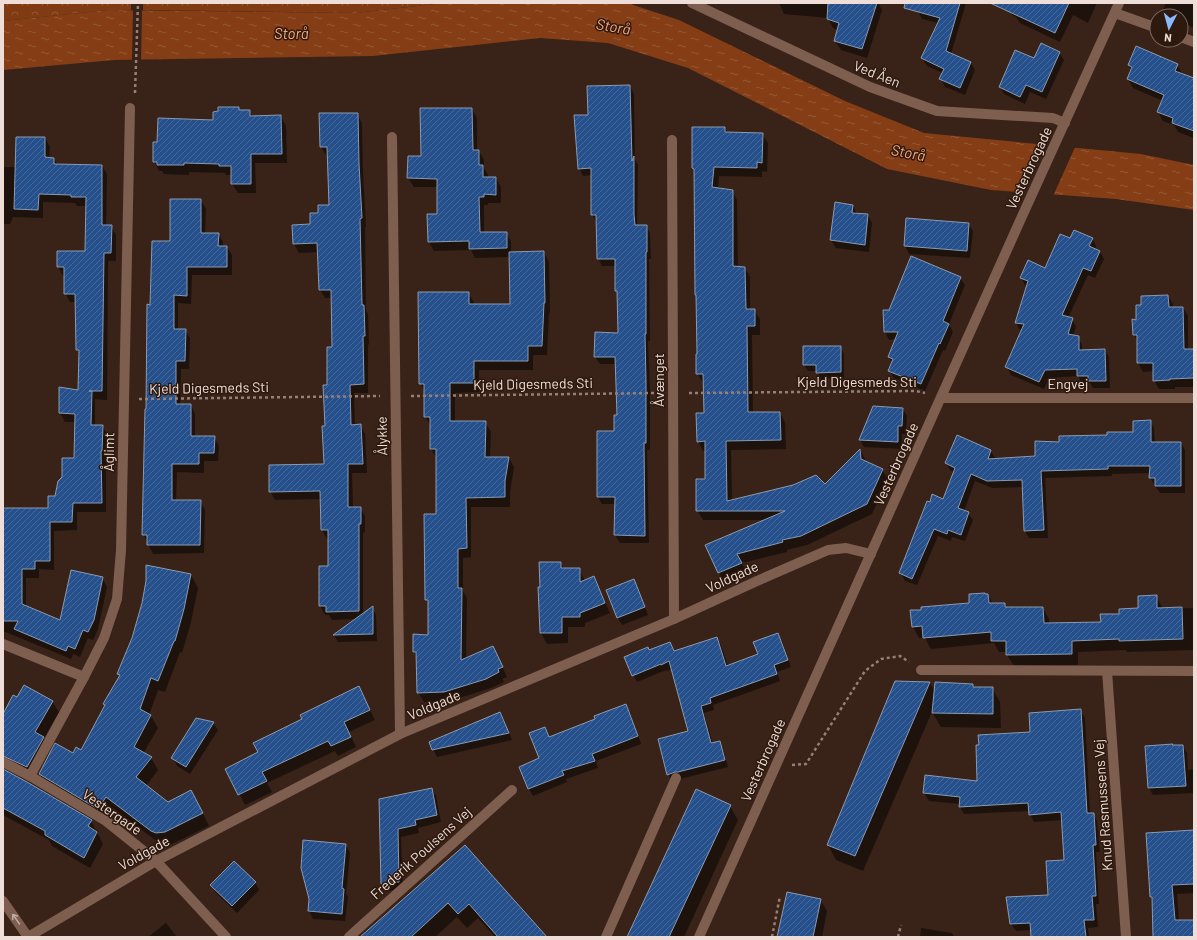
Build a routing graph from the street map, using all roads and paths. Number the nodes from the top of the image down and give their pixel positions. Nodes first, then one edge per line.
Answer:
1 (138, 3) edge
2 (692, 3) edge
3 (1119, 3) edge
4 (1115, 13) junction
5 (1149, 25) edge
6 (130, 108) joint
7 (1065, 123) junction
8 (392, 137) dead end
9 (672, 140) dead end
10 (673, 393) junction
11 (396, 396) junction
12 (942, 398) junction
13 (1194, 398) edge
14 (124, 399) junction
15 (871, 554) junction
16 (674, 619) junction
17 (3, 644) edge
18 (921, 670) joint
19 (1107, 671) junction
20 (1194, 671) edge
21 (84, 677) junction
22 (400, 734) junction
23 (3, 762) edge
24 (776, 766) junction
25 (30, 776) junction
26 (676, 778) dead end
27 (512, 790) dead end
28 (156, 861) junction
29 (780, 896) dead end
30 (3, 901) edge
31 (901, 925) dead end
32 (28, 937) edge
33 (226, 937) edge
34 (349, 937) edge
35 (606, 937) edge
36 (699, 937) edge
37 (772, 937) edge
38 (898, 937) edge
39 (1126, 937) edge

1 - 6 path
2 - 7 street, Ved Åen
3 - 4 street, Vesterbrogade
4 - 5 street
4 - 7 street, Vesterbrogade
6 - 14 street, Åglimt
7 - 12 street, Vesterbrogade
8 - 11 street, Ålykke
9 - 10 street, Åvænget
10 - 11 path, Kjeld Digesmeds Sti
10 - 12 path, Kjeld Digesmeds Sti
10 - 16 street, Åvænget
11 - 14 path, Kjeld Digesmeds Sti
11 - 22 street, Ålykke
12 - 13 street, Engvej
12 - 15 street, Vesterbrogade
14 - 21 street, Åglimt
15 - 16 street, Voldgade
15 - 24 street, Vesterbrogade
16 - 22 street, Voldgade
17 - 21 street
18 - 19 street
18 - 24 path
19 - 20 street
19 - 39 street, Knud Rasmussens Vej
21 - 25 street, Åglimt
22 - 28 street, Voldgade
23 - 25 street, Vestergade
24 - 36 street, Vesterbrogade
25 - 28 street, Vestergade
26 - 35 street
27 - 34 street, Frederik Poulsens Vej
28 - 32 street, Voldgade
28 - 33 street, Vestergade
29 - 37 path
32 -> 30 street
31 - 38 path

